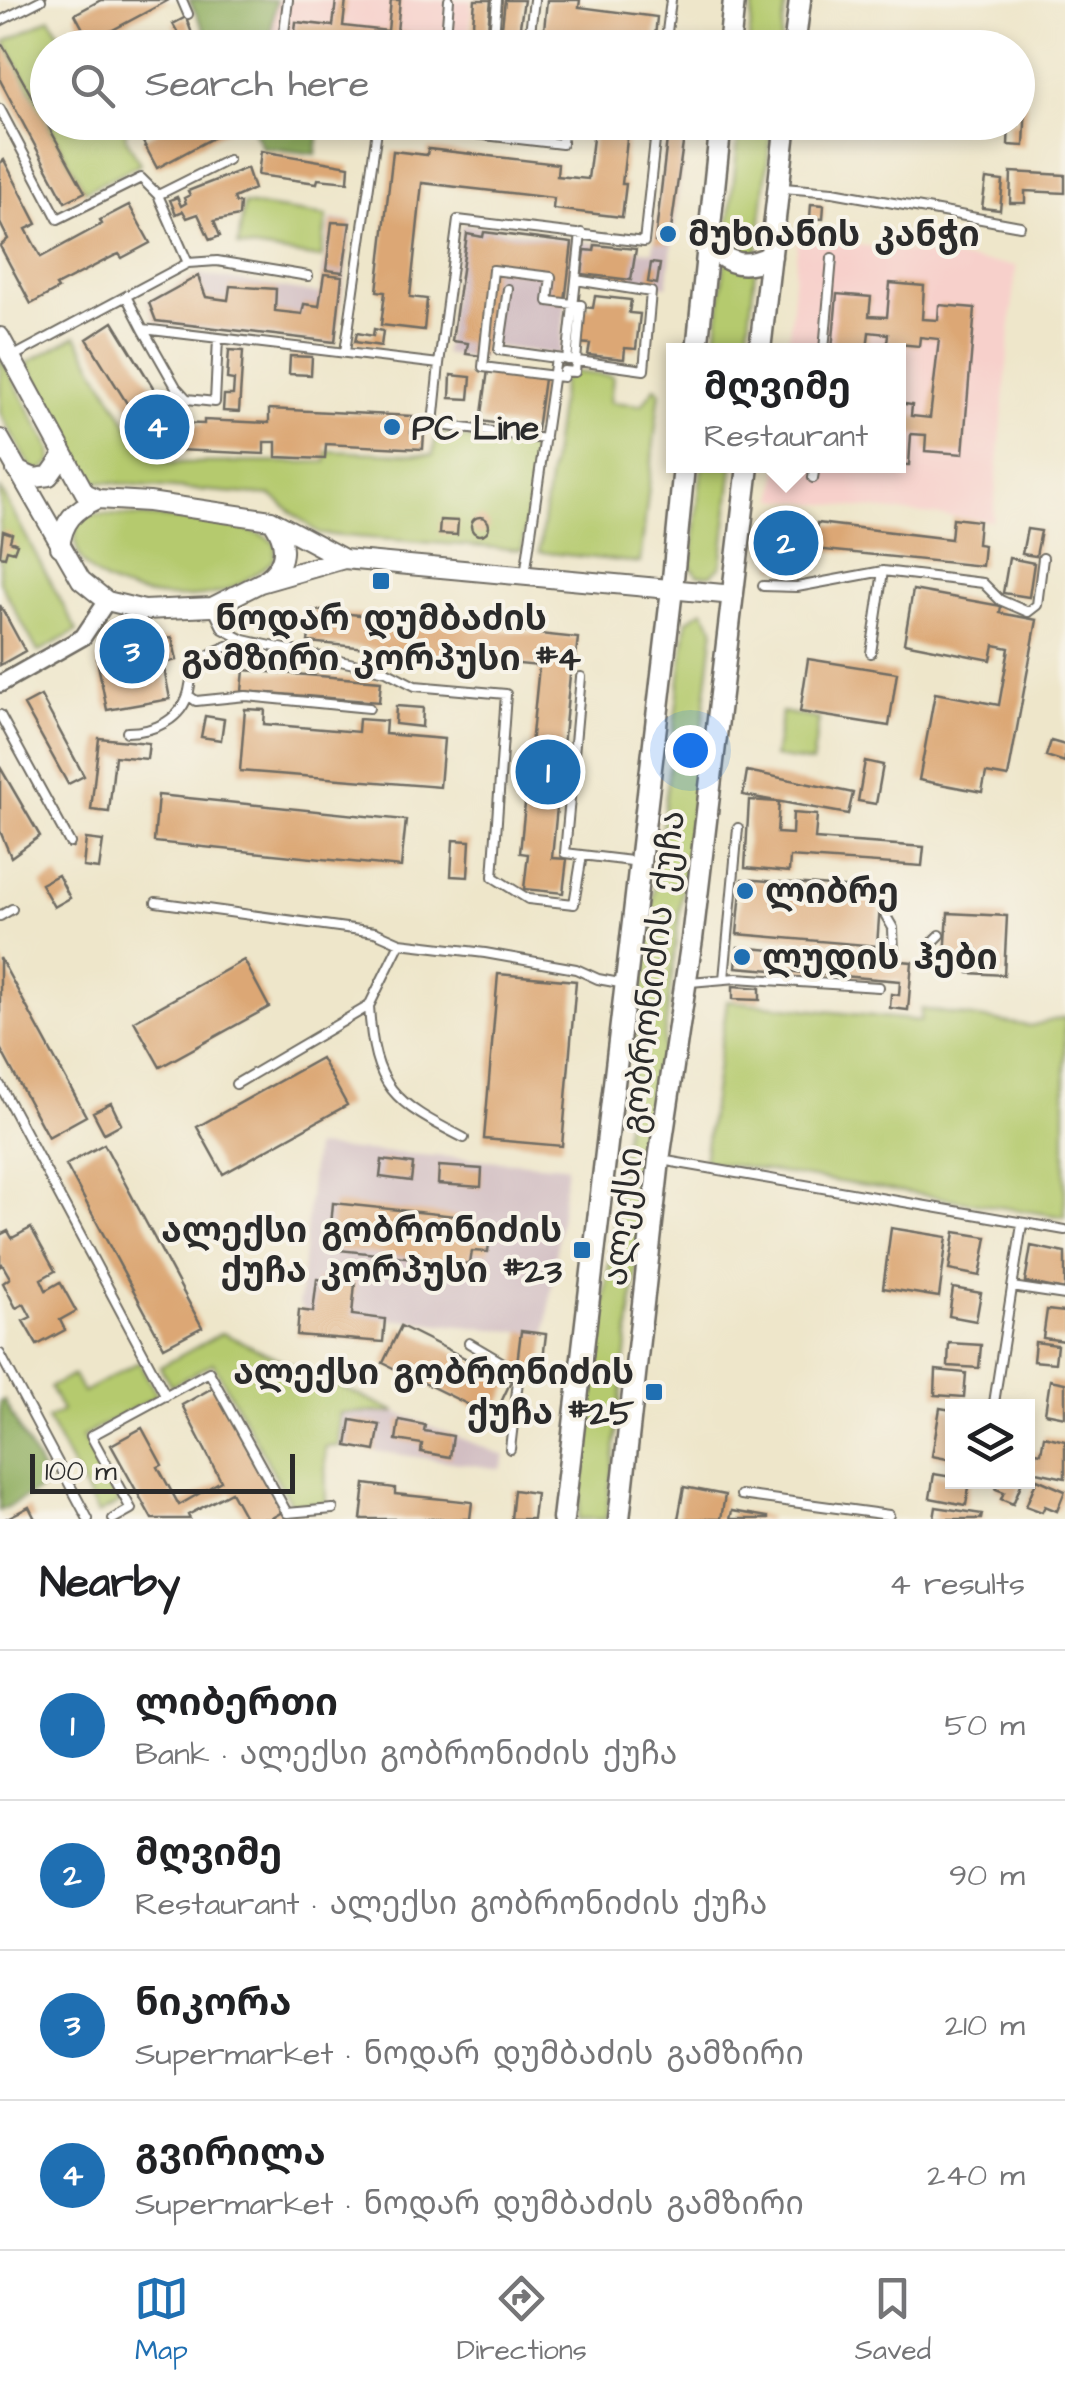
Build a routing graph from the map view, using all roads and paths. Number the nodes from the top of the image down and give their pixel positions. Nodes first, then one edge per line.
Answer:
1 (41, 0) edge
2 (182, 0) edge
3 (288, 0) edge
4 (450, 0) edge
5 (496, 0) edge
6 (534, 0) edge
7 (671, 0) edge
8 (734, 0) edge
9 (796, 4) edge
10 (188, 14) dead end
11 (0, 22) edge
12 (284, 30) edge
13 (446, 30) edge
14 (494, 30) edge
15 (530, 30) edge
16 (668, 30) edge
17 (731, 30) edge
18 (795, 30) edge
19 (0, 109) edge
20 (376, 140) edge
21 (527, 140) edge
22 (562, 140) edge
23 (655, 140) edge
24 (719, 140) edge
25 (784, 140) edge
26 (228, 160) dead end
27 (779, 188) junction
28 (158, 196) junction
29 (1020, 226) dead end
30 (581, 233) junction
31 (709, 246) junction
32 (771, 256) junction
33 (832, 258) dead end
34 (188, 262) junction
35 (308, 276) dead end
36 (576, 280) junction
37 (508, 289) dead end
38 (126, 296) junction
39 (573, 304) junction
40 (143, 328) junction
41 (0, 338) edge
42 (218, 338) junction
43 (698, 343) edge
44 (761, 343) edge
45 (825, 343) edge
46 (345, 352) junction
47 (11, 358) junction
48 (556, 358) junction
49 (571, 361) junction
50 (439, 364) junction
51 (553, 375) junction
52 (0, 439) edge
53 (545, 439) junction
54 (64, 455) junction
55 (16, 470) junction
56 (683, 473) edge
57 (747, 473) edge
58 (814, 473) edge
59 (814, 478) dead end
60 (98, 499) junction
61 (271, 520) junction
62 (60, 547) junction
63 (1043, 558) dead end
64 (344, 559) junction
65 (883, 571) junction
66 (526, 574) junction
67 (260, 584) junction
68 (763, 586) dead end
69 (672, 589) junction
70 (734, 595) junction
71 (107, 601) junction
72 (212, 607) junction
73 (244, 640) junction
74 (870, 654) dead end
75 (582, 677) dead end
76 (0, 684) edge
77 (188, 695) junction
78 (369, 708) dead end
79 (0, 715) edge
80 (127, 732) dead end
81 (738, 828) dead end
82 (70, 843) dead end
83 (582, 854) junction
84 (640, 862) junction
85 (156, 902) dead end
86 (12, 909) dead end
87 (0, 916) edge
88 (886, 916) dead end
89 (940, 935) dead end
90 (400, 943) junction
91 (894, 954) dead end
92 (930, 957) dead end
93 (724, 979) junction
94 (686, 982) junction
95 (625, 984) junction
96 (879, 987) dead end
97 (369, 1006) junction
98 (236, 1084) dead end
99 (0, 1085) edge
100 (464, 1138) dead end
101 (658, 1160) junction
102 (1022, 1224) junction
103 (1065, 1230) edge
104 (1012, 1287) junction
105 (1065, 1295) edge
106 (469, 1343) dead end
107 (0, 1354) edge
108 (166, 1396) junction
109 (995, 1399) edge
110 (510, 1448) dead end
111 (741, 1495) dead end
112 (131, 1509) junction
113 (333, 1509) dead end
114 (286, 1513) junction
115 (889, 1515) dead end
116 (88, 1519) edge
117 (113, 1519) edge
118 (136, 1519) edge
119 (276, 1519) edge
120 (564, 1519) edge
121 (619, 1519) edge

1 - 11 lane
2 - 10 lane
3 - 12 lane
4 - 13 lane
5 - 14 lane
6 - 15 lane
7 - 16 lane
8 - 17 main road
9 - 18 main road
19 - 28 lane
20 - 46 lane
21 - 22 lane
23 - 30 lane
24 - 31 main road
25 - 27 main road
26 - 28 lane
27 - 29 lane
27 - 32 main road
28 - 34 lane
30 - 36 lane
30 - 50 lane
31 - 32 main road
31 - 43 main road
32 - 44 main road
33 - 45 lane
34 - 35 lane
34 - 38 lane
36 - 39 lane
36 - 49 lane
37 - 48 lane
38 - 40 lane
38 - 47 lane
39 - 49 lane
39 - 51 lane
40 - 42 lane
40 - 42 lane
41 - 47 street
42 - 46 lane
46 - 50 lane
47 - 54 street
48 - 49 lane
48 - 51 lane
49 - 51 lane
50 - 53 lane
51 - 53 lane
52 - 55 street
53 - 66 lane
54 - 55 street
54 - 60 street
55 - 62 street
56 - 69 main road, ალექსი გობრონიძის ქუჩა
57 - 70 main road, ალექსი გობრონიძის ქუჩა
58 - 59 lane
60 - 61 street
60 - 62 street
61 - 64 street
61 - 67 street
62 - 71 street
63 - 65 lane
64 - 66 street
64 - 67 street
65 - 68 lane
65 - 74 lane
66 - 69 street
67 - 72 street
69 - 70 street
69 - 84 main road, ალექსი გობრონიძის ქუჩა
70 - 94 main road, ალექსი გობრონიძის ქუჩა
71 - 72 street
71 - 76 street
72 - 73 lane
73 - 77 lane
73 - 83 lane
75 - 83 lane
77 - 78 lane
77 - 80 lane
79 - 82 lane
81 - 93 lane
83 - 84 lane
84 - 95 main road, ალექსი გობრონიძის ქუჩა
85 - 90 lane
86 - 87 lane
88 - 91 lane
89 - 92 lane
90 - 95 lane
90 - 97 lane
93 - 94 lane
93 - 96 lane
94 - 101 main road, ალექსი გობრონიძის ქუჩა
95 - 120 main road, ალექსი გობრონიძის ქუჩა
97 - 98 lane
97 - 100 lane
99 - 108 lane
101 - 102 lane
101 - 121 main road, ალექსი გობრონიძის ქუჩა
102 - 103 lane
102 - 104 lane
104 - 105 lane
104 - 109 lane
106 - 110 lane
107 - 116 lane
108 - 112 lane
108 - 114 lane
111 - 115 lane
112 - 117 lane
112 - 118 lane
113 - 114 lane
114 - 119 lane

